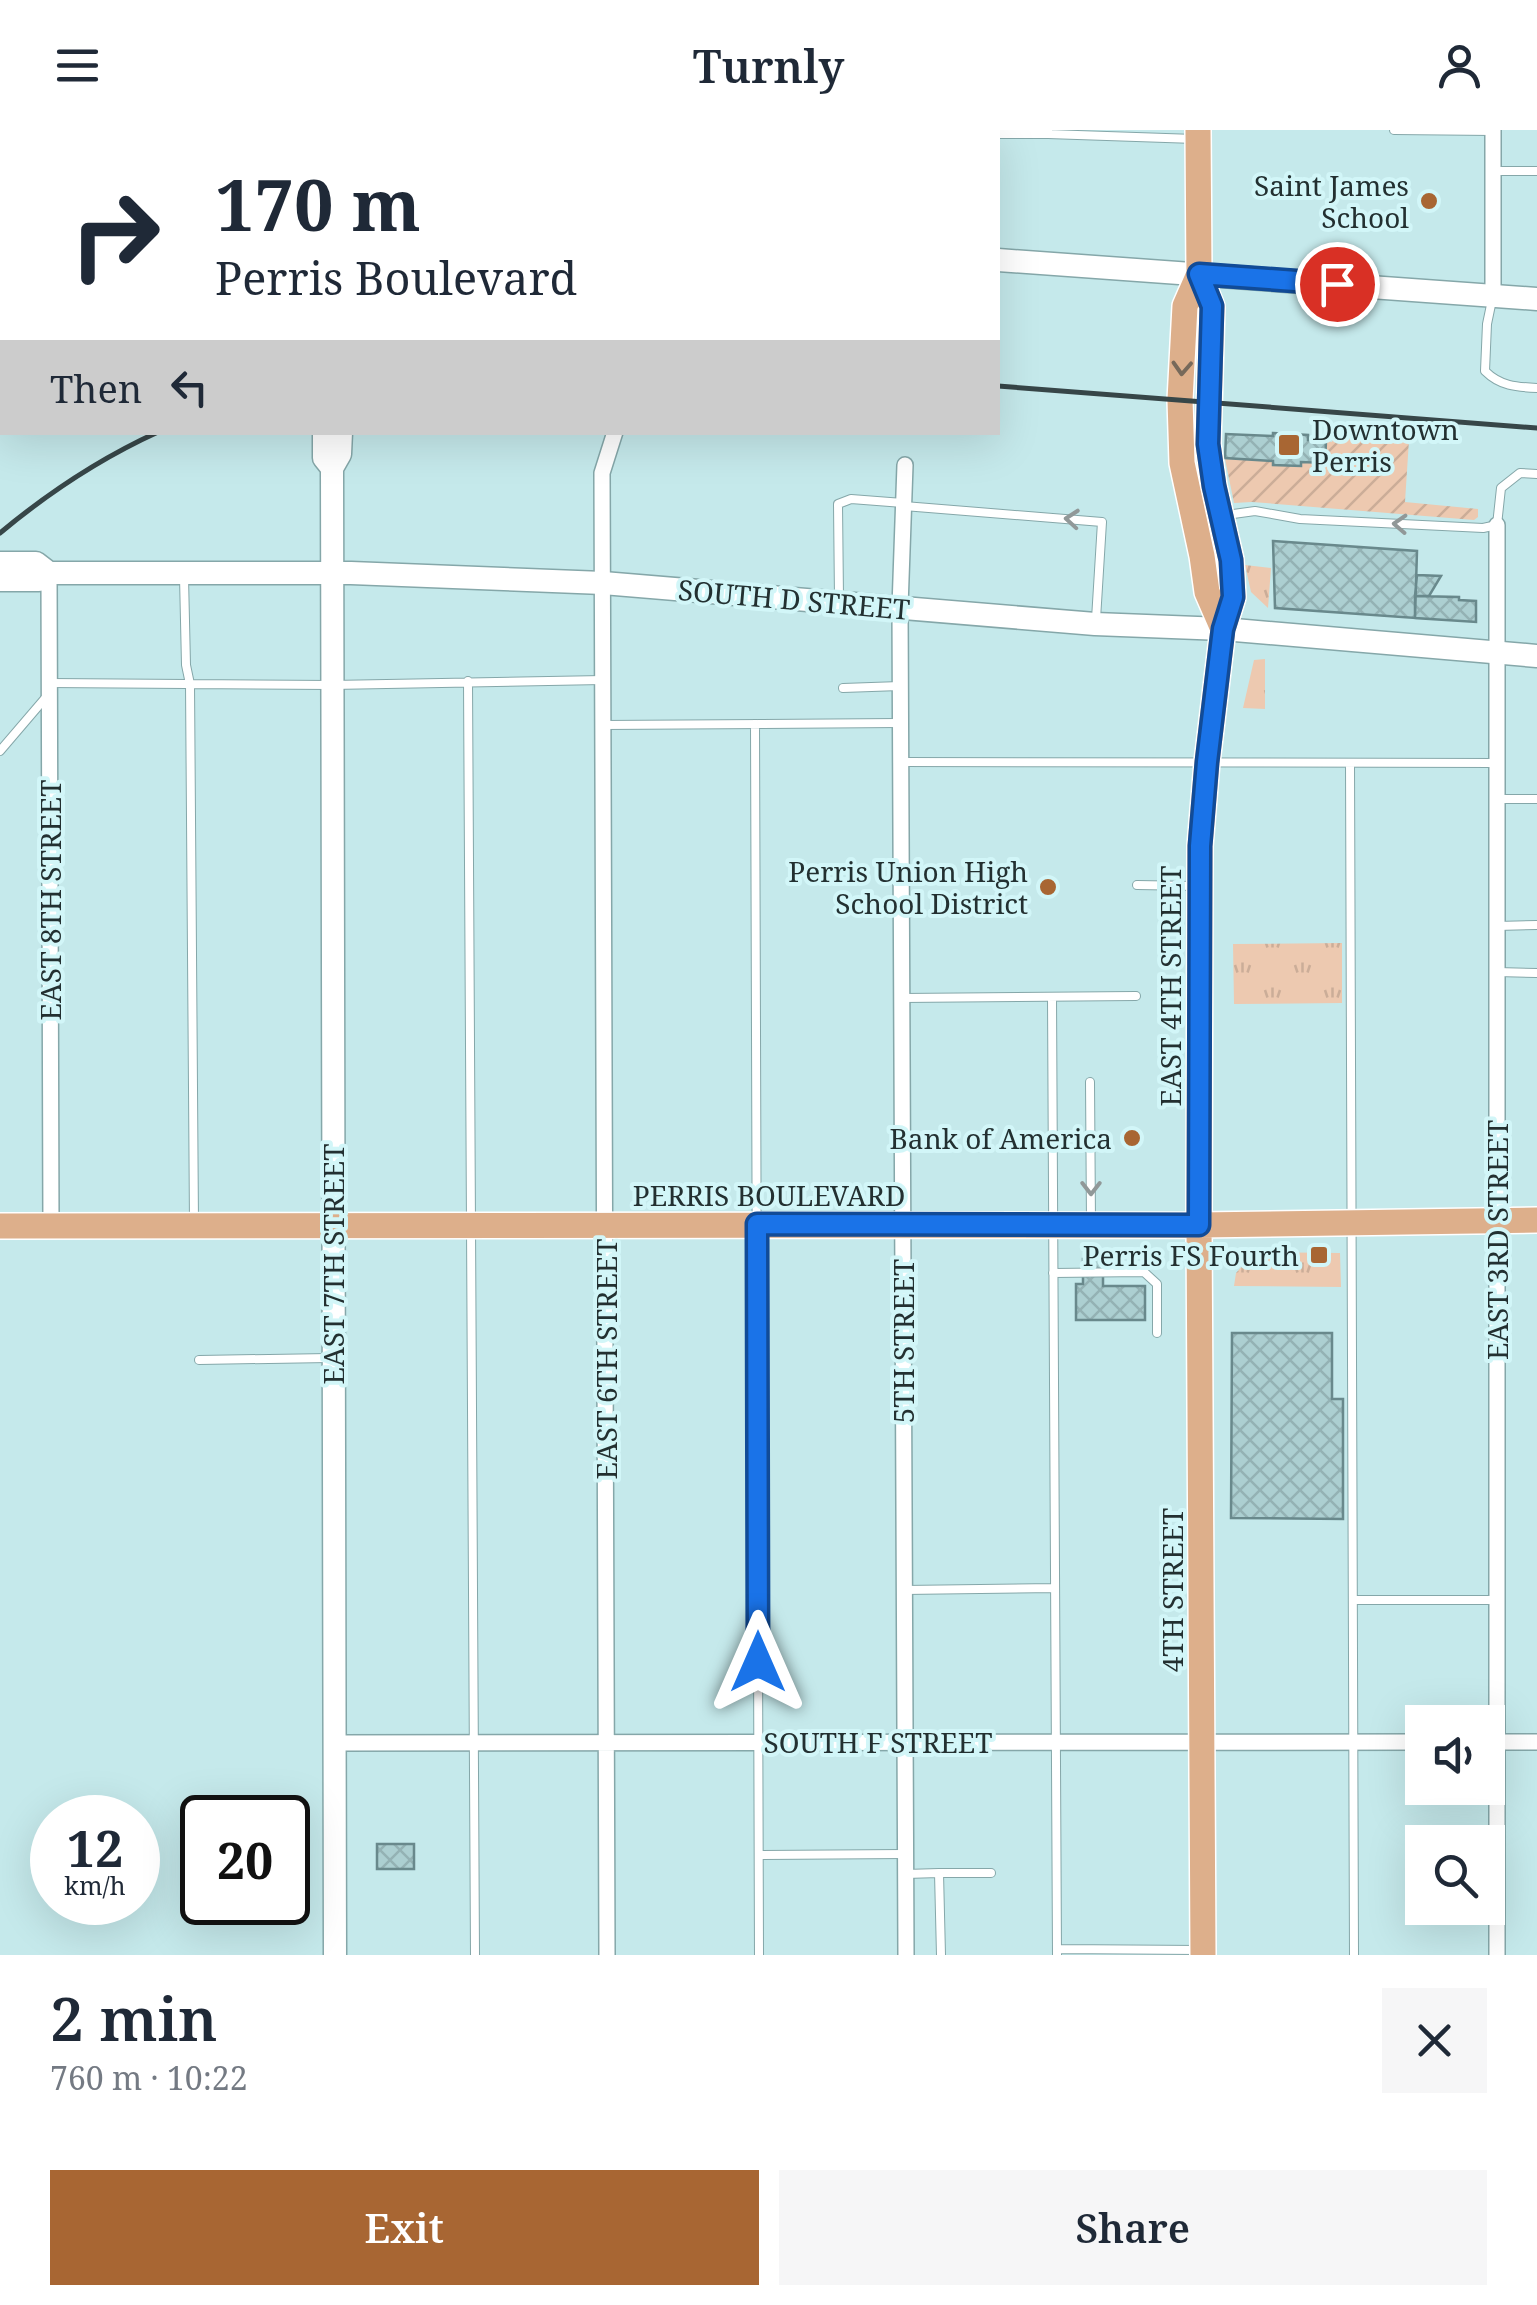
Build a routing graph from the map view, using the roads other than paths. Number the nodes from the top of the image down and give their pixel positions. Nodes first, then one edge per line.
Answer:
1 (1394, 130) edge
2 (1493, 131) edge
3 (1048, 132) edge
4 (1000, 134) edge
5 (1198, 135) edge
6 (1493, 170) junction
7 (1537, 170) edge
8 (1000, 260) edge
9 (1199, 274) junction
10 (1493, 296) junction
11 (1537, 299) edge
12 (1537, 388) edge
13 (324, 435) edge
14 (341, 435) edge
15 (614, 435) edge
16 (905, 465) dead end
17 (332, 468) junction
18 (1537, 474) edge
19 (904, 504) junction
20 (1221, 516) junction
21 (1497, 525) junction
22 (0, 562) edge
23 (50, 572) junction
24 (184, 572) junction
25 (332, 573) junction
26 (0, 580) edge
27 (602, 583) junction
28 (839, 602) junction
29 (900, 607) junction
30 (1096, 624) junction
31 (1223, 629) junction
32 (1497, 653) junction
33 (1537, 656) edge
34 (603, 680) junction
35 (468, 681) junction
36 (190, 684) junction
37 (332, 685) junction
38 (900, 686) junction
39 (50, 688) junction
40 (843, 688) dead end
41 (901, 722) junction
42 (604, 724) junction
43 (756, 724) junction
44 (0, 751) edge
45 (901, 762) junction
46 (1207, 762) junction
47 (1350, 762) junction
48 (1497, 763) junction
49 (1537, 799) edge
50 (1497, 800) junction
51 (1137, 886) dead end
52 (1200, 886) junction
53 (1497, 926) junction
54 (1537, 926) edge
55 (1497, 972) junction
56 (1537, 973) edge
57 (1136, 996) dead end
58 (1052, 997) junction
59 (902, 998) junction
60 (1090, 1082) dead end
61 (1498, 1220) junction
62 (1537, 1220) edge
63 (1352, 1222) junction
64 (606, 1224) junction
65 (757, 1224) junction
66 (903, 1225) junction
67 (1052, 1225) junction
68 (1092, 1225) junction
69 (1199, 1225) junction
70 (0, 1226) edge
71 (51, 1226) junction
72 (473, 1226) junction
73 (194, 1227) junction
74 (332, 1227) junction
75 (1053, 1273) junction
76 (1158, 1333) dead end
77 (333, 1358) junction
78 (199, 1360) dead end
79 (1055, 1588) junction
80 (904, 1590) junction
81 (1353, 1600) junction
82 (1498, 1600) junction
83 (1494, 1705) edge
84 (475, 1742) junction
85 (607, 1742) junction
86 (758, 1742) junction
87 (905, 1742) junction
88 (1056, 1742) junction
89 (1203, 1742) junction
90 (1353, 1742) junction
91 (1405, 1742) edge
92 (1505, 1742) edge
93 (1537, 1742) edge
94 (334, 1743) junction
95 (1494, 1805) edge
96 (906, 1854) junction
97 (759, 1855) junction
98 (991, 1873) dead end
99 (906, 1874) junction
100 (940, 1874) junction
101 (1057, 1952) edge
102 (1072, 1952) edge
103 (1203, 1952) edge
104 (335, 1955) edge
105 (475, 1955) edge
106 (607, 1955) edge
107 (759, 1955) edge
108 (906, 1955) edge
109 (940, 1955) edge
110 (1354, 1955) edge
111 (1498, 1955) edge

1 - 2 lane
2 - 6 street
3 - 4 lane
3 - 5 lane
5 - 9 main road
6 - 7 lane
6 - 10 street
8 - 9 street
9 - 10 street
9 - 20 main road, EAST 4TH STREET
9 -> 31 main road
10 - 11 street
10 - 12 lane
13 - 17 street
14 - 17 street
15 - 27 street, EAST 6TH STREET
16 - 19 street, 5TH STREET
17 - 25 street, EAST 7TH STREET
18 - 21 lane
19 - 28 lane
19 - 29 street, 5TH STREET
30 -> 19 lane
21 -> 20 lane
20 - 31 main road, EAST 4TH STREET
21 - 32 street, EAST 3RD STREET
22 - 23 street, SOUTH D STREET
23 - 24 street, SOUTH D STREET
23 - 26 street, SOUTH D STREET
23 - 39 street, EAST 8TH STREET
24 - 25 street, SOUTH D STREET
24 - 36 lane
25 - 27 street, SOUTH D STREET
25 - 37 street, EAST 7TH STREET
27 - 28 street, SOUTH D STREET
27 - 34 street, EAST 6TH STREET
28 - 29 street, SOUTH D STREET
29 - 30 street, SOUTH D STREET
29 - 38 street, 5TH STREET
30 - 31 street, SOUTH D STREET
31 - 32 street, SOUTH D STREET
31 - 46 main road, EAST 4TH STREET
32 - 33 street, SOUTH D STREET
32 - 48 street, EAST 3RD STREET
34 - 35 lane
34 - 42 street, EAST 6TH STREET
35 - 37 lane
35 - 72 lane
36 - 37 lane
36 - 39 lane
36 - 73 lane
37 - 74 street, EAST 7TH STREET
38 - 40 lane
38 - 41 street, 5TH STREET
39 - 44 lane
39 - 71 street, EAST 8TH STREET
41 - 43 lane
41 - 45 street, 5TH STREET
42 - 43 lane
42 - 64 street, EAST 6TH STREET
43 - 65 lane
45 - 46 lane
45 - 59 street, 5TH STREET
46 - 47 lane
46 - 52 main road, EAST 4TH STREET
47 - 48 lane
47 - 63 lane
48 - 50 street, EAST 3RD STREET
49 - 50 lane
50 - 53 street, EAST 3RD STREET
51 - 52 lane
52 - 69 main road, EAST 4TH STREET
53 - 54 lane
53 - 55 street, EAST 3RD STREET
55 - 56 lane
55 - 61 street, EAST 3RD STREET
57 - 58 lane
58 - 59 lane
58 - 67 lane
59 - 66 street, 5TH STREET
60 -> 68 lane
61 - 62 main road, PERRIS BOULEVARD
61 - 63 main road, PERRIS BOULEVARD
61 - 82 street, EAST 3RD STREET
63 - 69 main road, PERRIS BOULEVARD
63 - 81 lane
64 - 65 main road, PERRIS BOULEVARD
64 - 72 main road, PERRIS BOULEVARD
64 - 85 street, EAST 6TH STREET
65 - 66 main road, PERRIS BOULEVARD
65 - 86 lane
66 - 67 main road, PERRIS BOULEVARD
66 - 80 street, 5TH STREET
67 - 68 main road, PERRIS BOULEVARD
67 - 75 lane
68 - 69 main road, PERRIS BOULEVARD
69 - 89 main road, 4TH STREET
70 - 71 main road, PERRIS BOULEVARD
71 - 73 main road, PERRIS BOULEVARD
72 - 74 main road, PERRIS BOULEVARD
72 - 84 lane
73 - 74 main road, PERRIS BOULEVARD
74 - 77 street, EAST 7TH STREET
75 - 76 lane
75 - 79 lane
77 - 78 lane
77 - 94 street, EAST 7TH STREET
79 - 80 lane
79 - 88 lane
80 - 87 street, 5TH STREET
81 - 82 lane
81 - 90 lane
82 - 83 street, EAST 3RD STREET
84 - 85 street, SOUTH F STREET
84 - 94 street, SOUTH F STREET
84 - 105 lane
85 - 86 street, SOUTH F STREET
85 - 106 street, EAST 6TH STREET
86 - 87 street, SOUTH F STREET
86 - 97 lane
87 - 88 street, SOUTH F STREET
87 - 96 street, 5TH STREET
88 - 89 street, SOUTH F STREET
88 - 101 lane
89 - 90 street, SOUTH F STREET
89 - 103 main road, 4TH STREET
90 - 91 street, SOUTH F STREET
90 - 110 lane
92 - 93 street
94 - 104 street, EAST 7TH STREET
95 - 111 street, EAST 3RD STREET
96 - 97 lane
96 - 99 street, 5TH STREET
97 - 107 lane
98 - 100 lane
99 - 100 lane
99 - 108 street, 5TH STREET
100 - 109 lane
101 - 102 lane
102 - 103 lane

